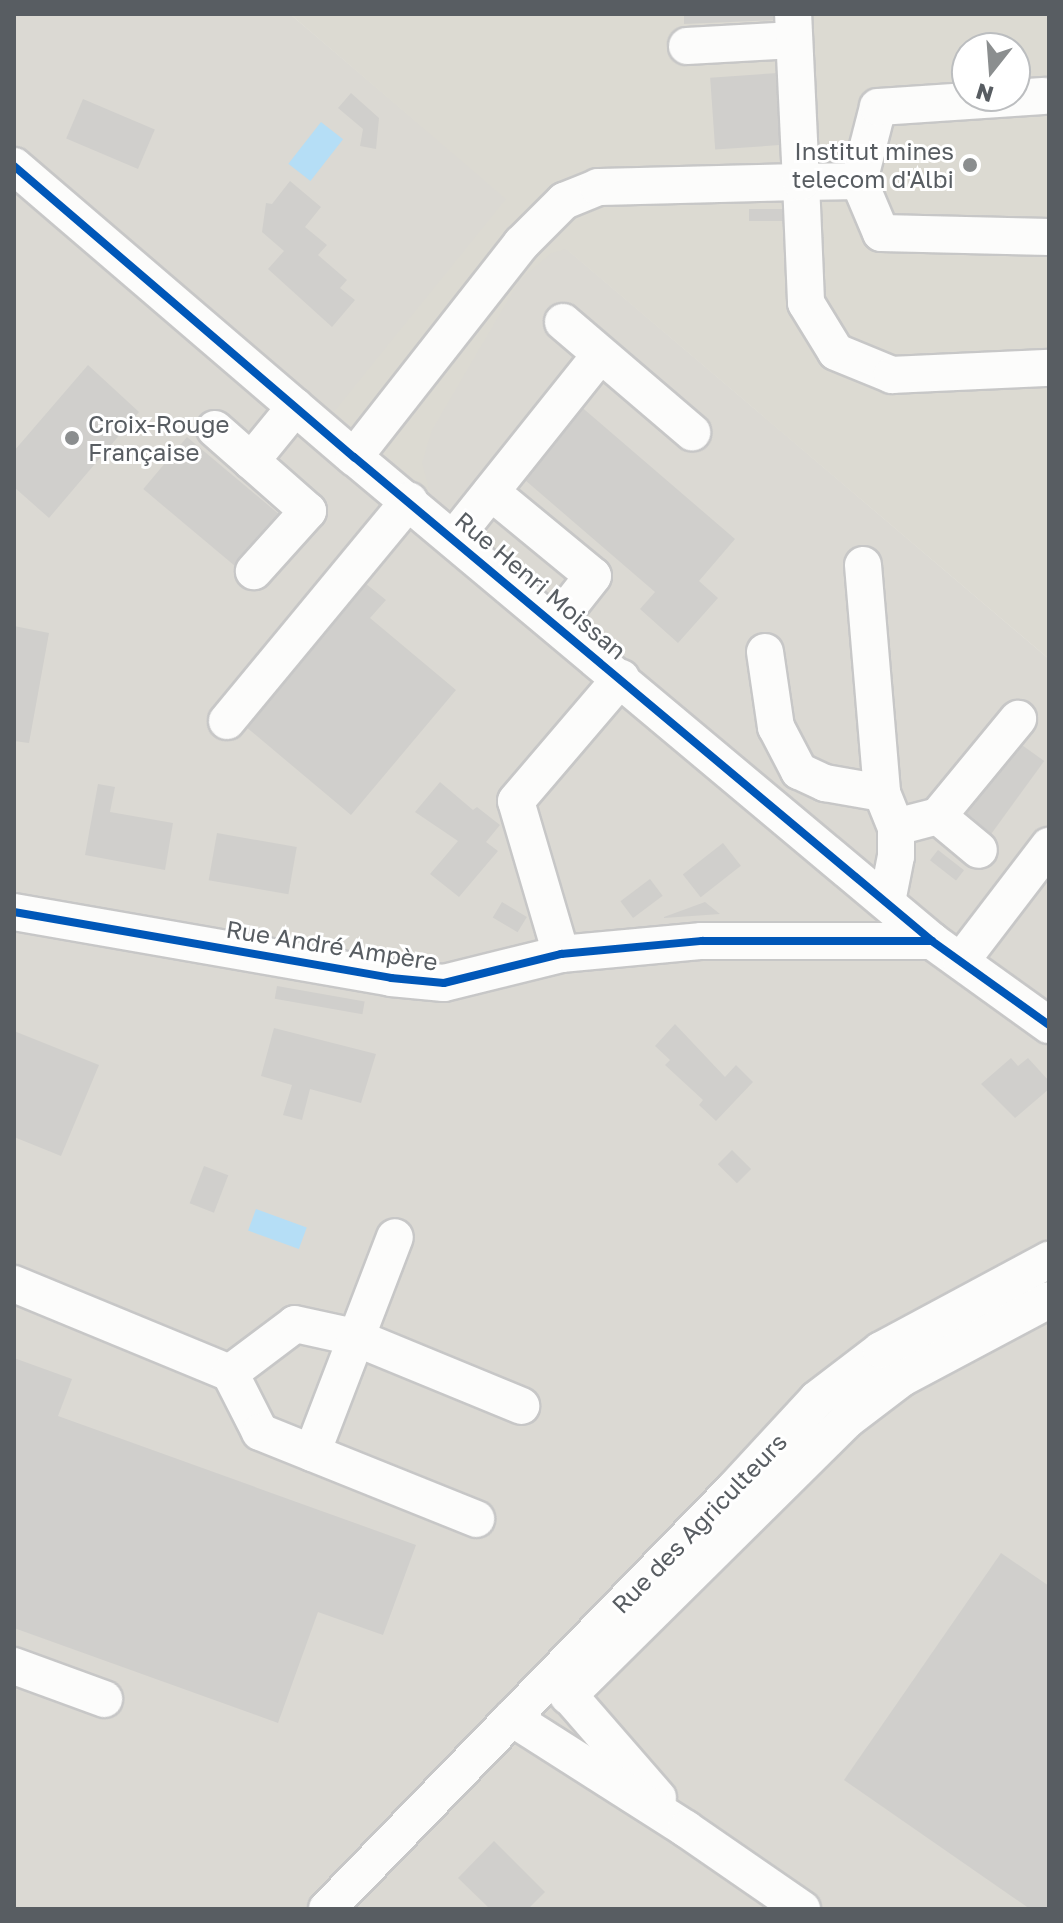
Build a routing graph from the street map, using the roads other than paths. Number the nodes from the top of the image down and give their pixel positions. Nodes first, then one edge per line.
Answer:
1 (794, 27) edge
2 (687, 46) dead end
3 (1044, 96) dead end
4 (859, 181) junction
5 (801, 182) junction
6 (19, 183) edge
7 (1049, 237) edge
8 (563, 322) dead end
9 (600, 355) junction
10 (1049, 368) edge
11 (295, 407) junction
12 (215, 429) dead end
13 (692, 432) dead end
14 (354, 457) junction
15 (251, 461) junction
16 (491, 492) junction
17 (409, 501) junction
18 (454, 538) junction
19 (863, 565) dead end
20 (254, 571) dead end
21 (556, 623) junction
22 (765, 652) dead end
23 (621, 678) junction
24 (1018, 719) dead end
25 (227, 721) dead end
26 (882, 793) junction
27 (938, 816) junction
28 (896, 827) junction
29 (1049, 846) edge
30 (979, 850) dead end
31 (887, 902) junction
32 (14, 912) edge
33 (946, 951) junction
34 (561, 954) junction
35 (1049, 1025) edge
36 (395, 1237) dead end
37 (1049, 1260) edge
38 (14, 1284) edge
39 (1049, 1300) edge
40 (354, 1337) junction
41 (230, 1373) junction
42 (521, 1406) dead end
43 (312, 1453) junction
44 (476, 1519) dead end
45 (14, 1666) edge
46 (561, 1686) junction
47 (104, 1699) dead end
48 (521, 1724) junction
49 (686, 1829) junction
50 (327, 1909) edge
51 (802, 1909) edge

1 - 2 street
1 - 5 street
3 - 4 street
4 - 5 street
4 - 7 street
5 - 10 street
5 - 14 street
6 - 11 street, Rue Henri Moissan
8 - 9 street
9 - 13 street
9 - 16 street
11 - 14 street, Rue Henri Moissan
11 - 15 street
12 - 15 street
14 - 17 street, Rue Henri Moissan
15 - 20 street
16 - 18 street
16 - 21 street
17 - 18 street, Rue Henri Moissan
17 - 25 street
18 - 21 street, Rue Henri Moissan
19 - 26 street
21 - 23 street, Rue Henri Moissan
22 - 26 street
23 - 31 street, Rue Henri Moissan
23 - 34 street
24 - 27 street
26 - 28 street
27 - 28 street
27 - 30 street
28 - 31 street
29 - 33 street
31 - 33 street, Rue Henri Moissan
32 - 34 street, Rue André Ampère
33 - 34 street, Rue André Ampère
33 - 35 street, Rue Henri Moissan
36 - 40 street
37 - 46 street, Rue des Agriculteurs
38 - 41 street
39 - 46 street, Rue des Agriculteurs
40 - 41 street
40 - 42 street
40 - 43 street
41 - 43 street
43 - 44 street
45 - 47 street
46 - 48 street, Rue des Agriculteurs
46 - 49 street
48 - 49 street
48 - 50 street, Rue des Agriculteurs
49 - 51 street

